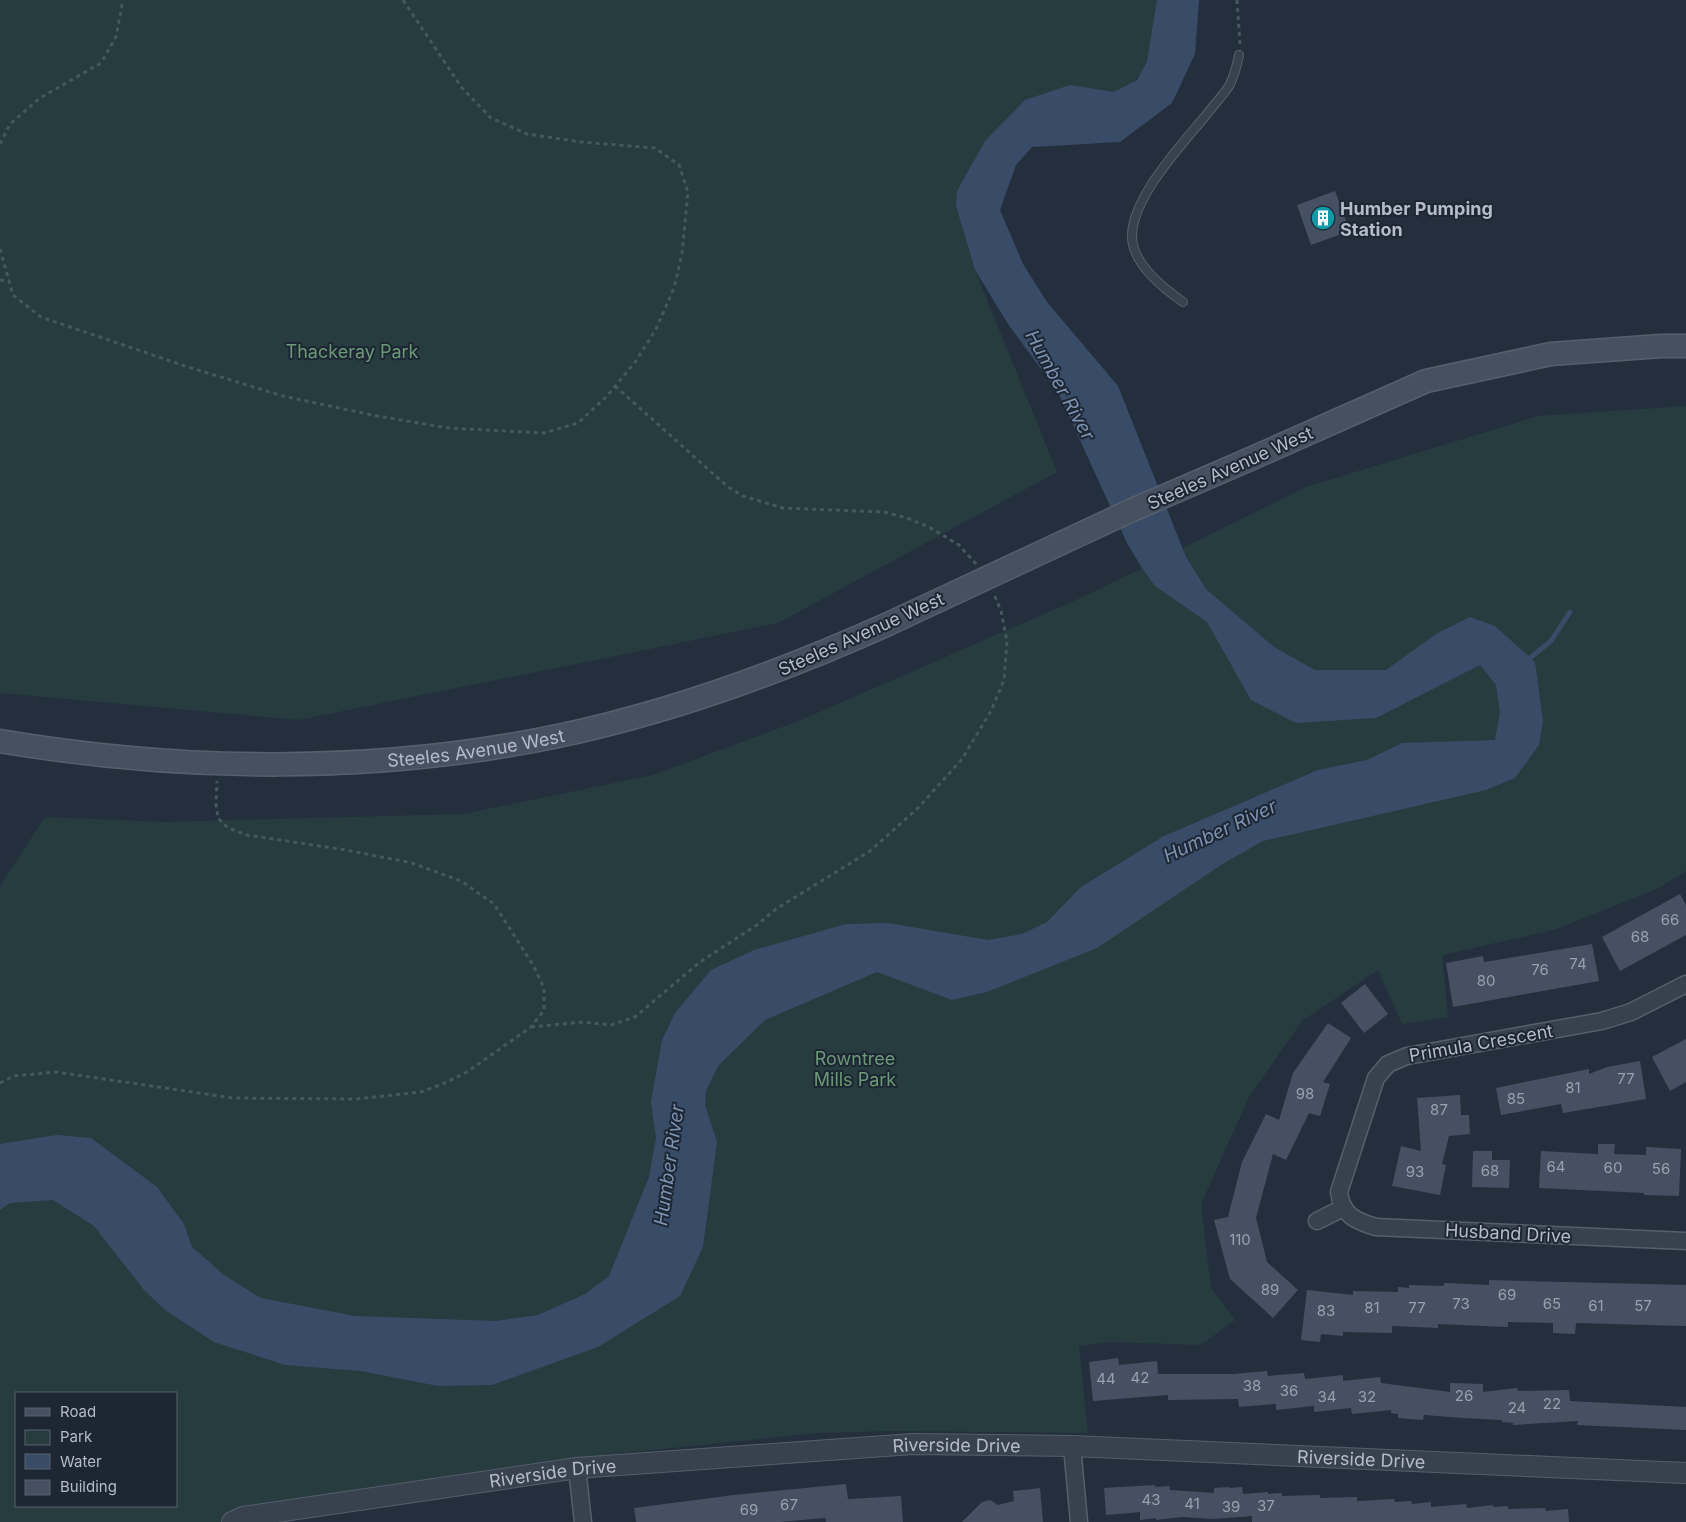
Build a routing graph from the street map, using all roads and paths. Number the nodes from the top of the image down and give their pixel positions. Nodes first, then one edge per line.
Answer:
1 (122, 0) edge
2 (403, 0) edge
3 (1237, 0) edge
4 (1239, 55) joint
5 (0, 144) edge
6 (0, 249) edge
7 (0, 280) edge
8 (9, 281) junction
9 (1183, 302) dead end
10 (1686, 346) edge
11 (615, 386) junction
12 (979, 567) dead end
13 (992, 588) dead end
14 (0, 741) edge
15 (217, 764) junction
16 (1686, 984) edge
17 (531, 1027) junction
18 (0, 1084) edge
19 (1342, 1206) junction
20 (1318, 1221) dead end
21 (1686, 1241) edge
22 (1072, 1446) junction
23 (578, 1468) junction
24 (1686, 1473) edge
25 (232, 1522) edge
26 (583, 1522) edge
27 (1079, 1522) edge

1 - 5 path
2 - 11 path
3 - 4 path
4 - 9 lane
6 - 8 path
7 - 8 path
8 - 11 path
10 - 15 main road, Steeles Avenue West, bridge
11 - 12 path
13 - 17 path
14 - 15 main road, Steeles Avenue West
15 - 17 path
16 - 19 street, Primula Crescent
17 - 18 path
19 - 20 street
19 - 21 street, Husband Drive
22 - 23 street, Riverside Drive
22 - 24 street, Riverside Drive
22 - 27 street
23 - 25 street, Riverside Drive
23 - 26 street

